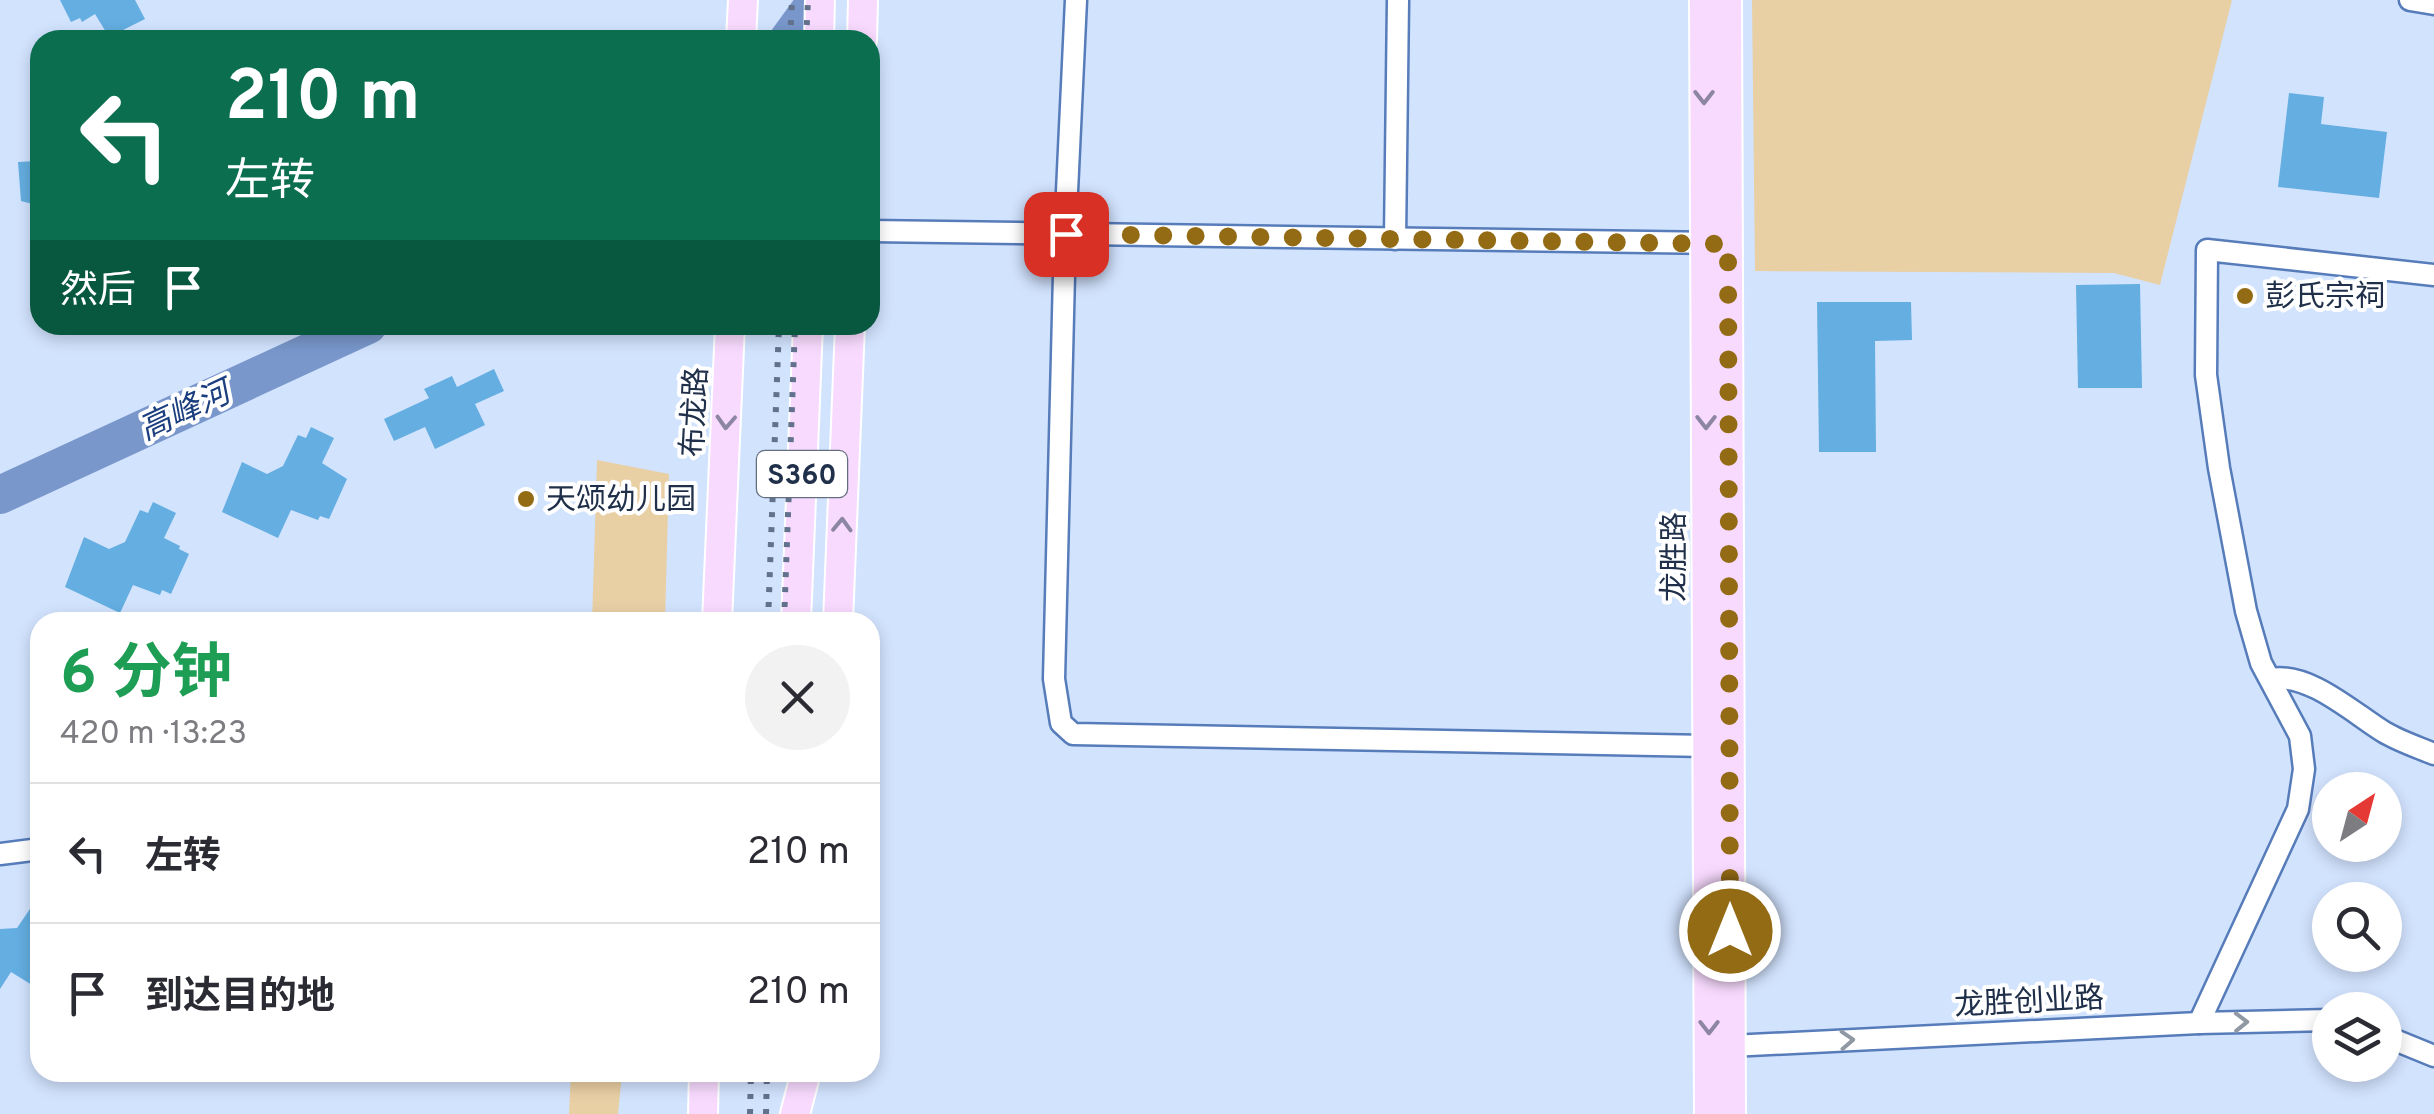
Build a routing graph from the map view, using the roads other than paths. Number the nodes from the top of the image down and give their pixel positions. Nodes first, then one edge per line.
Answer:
1 (820, 0) edge
2 (863, 0) edge
3 (1076, 0) edge
4 (1398, 0) edge
5 (1704, 0) edge
6 (1727, 0) edge
7 (2410, 0) edge
8 (2434, 4) edge
9 (819, 30) edge
10 (862, 30) edge
11 (880, 231) edge
12 (1066, 234) junction
13 (1396, 239) junction
14 (1716, 243) junction
15 (2434, 275) edge
16 (730, 335) edge
17 (808, 335) edge
18 (850, 335) edge
19 (716, 612) edge
20 (796, 612) edge
21 (838, 612) edge
22 (2271, 680) junction
23 (1707, 746) junction
24 (2434, 754) edge
25 (30, 850) edge
26 (0, 854) edge
27 (2312, 1020) edge
28 (2199, 1023) junction
29 (2402, 1043) edge
30 (1740, 1045) junction
31 (2434, 1056) edge
32 (704, 1082) edge
33 (785, 1082) edge
34 (803, 1082) edge
35 (703, 1114) edge
36 (787, 1114) edge
37 (795, 1114) edge
38 (1709, 1114) edge
39 (1731, 1114) edge

1 - 9 main road
2 - 10 main road
3 - 12 street
4 - 13 street
5 -> 14 main road, 龙胜路
6 - 14 main road, 龙胜路
7 - 8 street
11 - 12 street
12 - 13 street
12 - 23 street
13 - 14 street
14 -> 23 main road, 龙胜路
14 - 30 main road, 龙胜路
15 - 22 street
16 -> 19 main road, 布龙路 / S360
17 - 20 main road, S360
21 -> 18 main road
22 - 24 street
22 - 28 street
23 -> 38 main road, 龙胜路
25 - 26 street
28 -> 27 street, 龙胜创业路
30 -> 28 street, 龙胜创业路
29 - 31 street
30 - 39 main road, 龙胜路
32 - 35 main road
33 - 36 main road
34 - 37 main road

